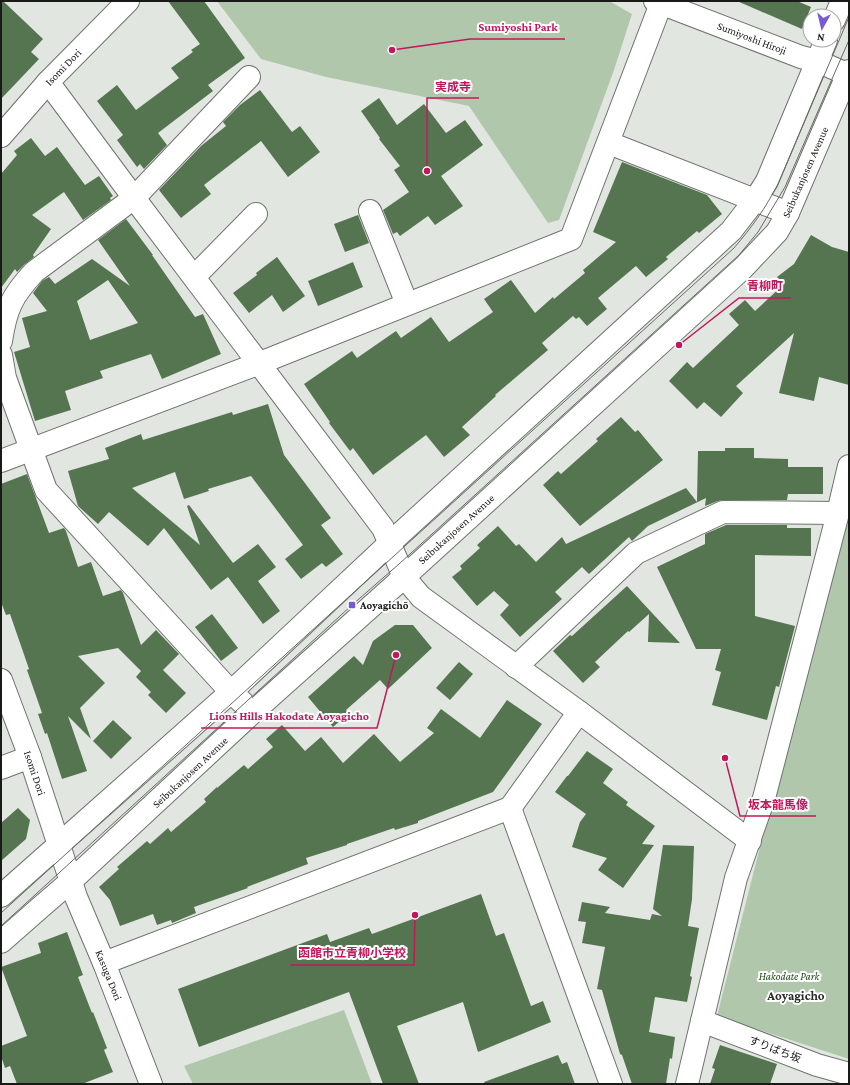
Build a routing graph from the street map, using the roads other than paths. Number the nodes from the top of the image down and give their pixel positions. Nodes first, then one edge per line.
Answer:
1 (128, 1) edge
2 (659, 2) edge
3 (823, 48) edge
4 (817, 61) junction
5 (848, 73) edge
6 (249, 76) dead end
7 (48, 82) junction
8 (1, 136) edge
9 (609, 143) junction
10 (134, 198) junction
11 (755, 200) junction
12 (370, 211) dead end
13 (788, 213) junction
14 (256, 214) dead end
15 (194, 277) junction
16 (407, 304) junction
17 (1, 341) edge
18 (1, 356) edge
19 (260, 363) junction
20 (30, 450) junction
21 (1, 461) edge
22 (849, 466) edge
23 (838, 513) junction
24 (390, 543) junction
25 (404, 576) junction
26 (516, 667) junction
27 (1, 680) edge
28 (231, 692) junction
29 (579, 712) junction
30 (252, 713) junction
31 (30, 757) junction
32 (1, 768) edge
33 (510, 808) junction
34 (750, 841) junction
35 (60, 844) junction
36 (69, 874) junction
37 (1, 896) edge
38 (1, 942) edge
39 (104, 963) junction
40 (702, 1021) junction
41 (849, 1074) edge
42 (151, 1084) edge
43 (611, 1084) edge
44 (687, 1084) edge

1 - 7 street, Isomi Dori
2 - 4 street, Sumiyoshi Hiroji
2 - 9 street
3 - 4 street
4 - 5 street, Sumiyoshi Hiroji
4 - 11 street
5 - 13 street, Seibukanjosen Avenue
6 - 10 street
7 - 8 street, Isomi Dori
7 - 10 street
9 - 11 street
9 - 16 street
10 - 15 street
10 - 17 street
11 - 13 street
11 - 24 street
12 - 16 street
13 - 25 street, Seibukanjosen Avenue
14 - 15 street
15 - 19 street
16 - 19 street
18 - 20 street
19 - 20 street
19 - 24 street
20 - 21 street
20 - 28 street
22 - 23 street
23 - 26 street
23 - 34 street
24 - 25 street
24 - 28 street
25 - 26 street
25 - 30 street, Seibukanjosen Avenue
26 - 29 street
27 - 31 street, Isomi Dori
28 - 30 street
28 - 35 street
29 - 33 street
29 - 34 street
30 - 36 street, Seibukanjosen Avenue
31 - 32 street
31 - 35 street, Isomi Dori
33 - 39 street
33 - 43 street
34 - 40 street
35 - 36 street, Isomi Dori
35 - 37 street
36 - 38 street, Seibukanjosen Avenue
36 - 39 street, Kasuga Dori
39 - 42 street, Kasuga Dori
40 - 41 street, すりばち坂
40 - 44 street

